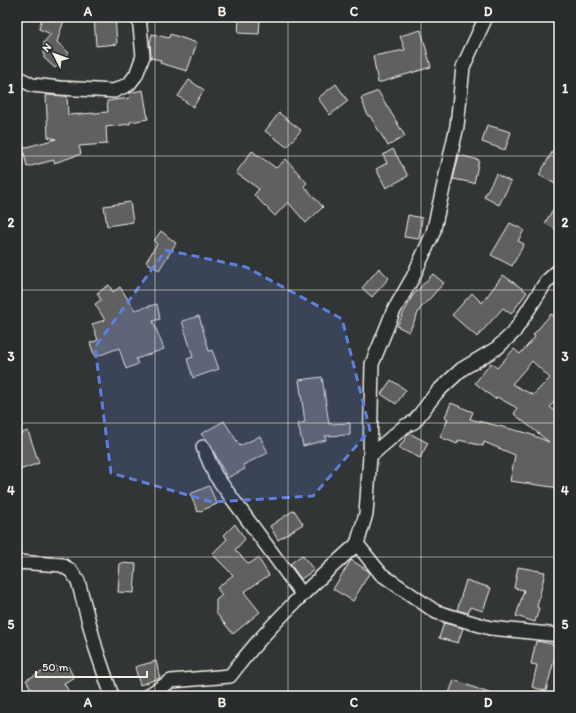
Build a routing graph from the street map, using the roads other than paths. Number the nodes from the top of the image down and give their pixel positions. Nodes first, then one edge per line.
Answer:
1 (139, 17) edge
2 (486, 17) edge
3 (17, 77) edge
4 (559, 270) edge
5 (203, 447) dead end
6 (370, 456) junction
7 (357, 544) junction
8 (17, 562) edge
9 (302, 594) junction
10 (559, 635) edge
11 (112, 696) edge
12 (147, 696) edge

1 - 3 street
2 - 6 street
4 - 6 street
5 - 9 street
6 - 7 street
7 - 9 street
7 - 10 street
8 - 11 street
9 - 12 street

